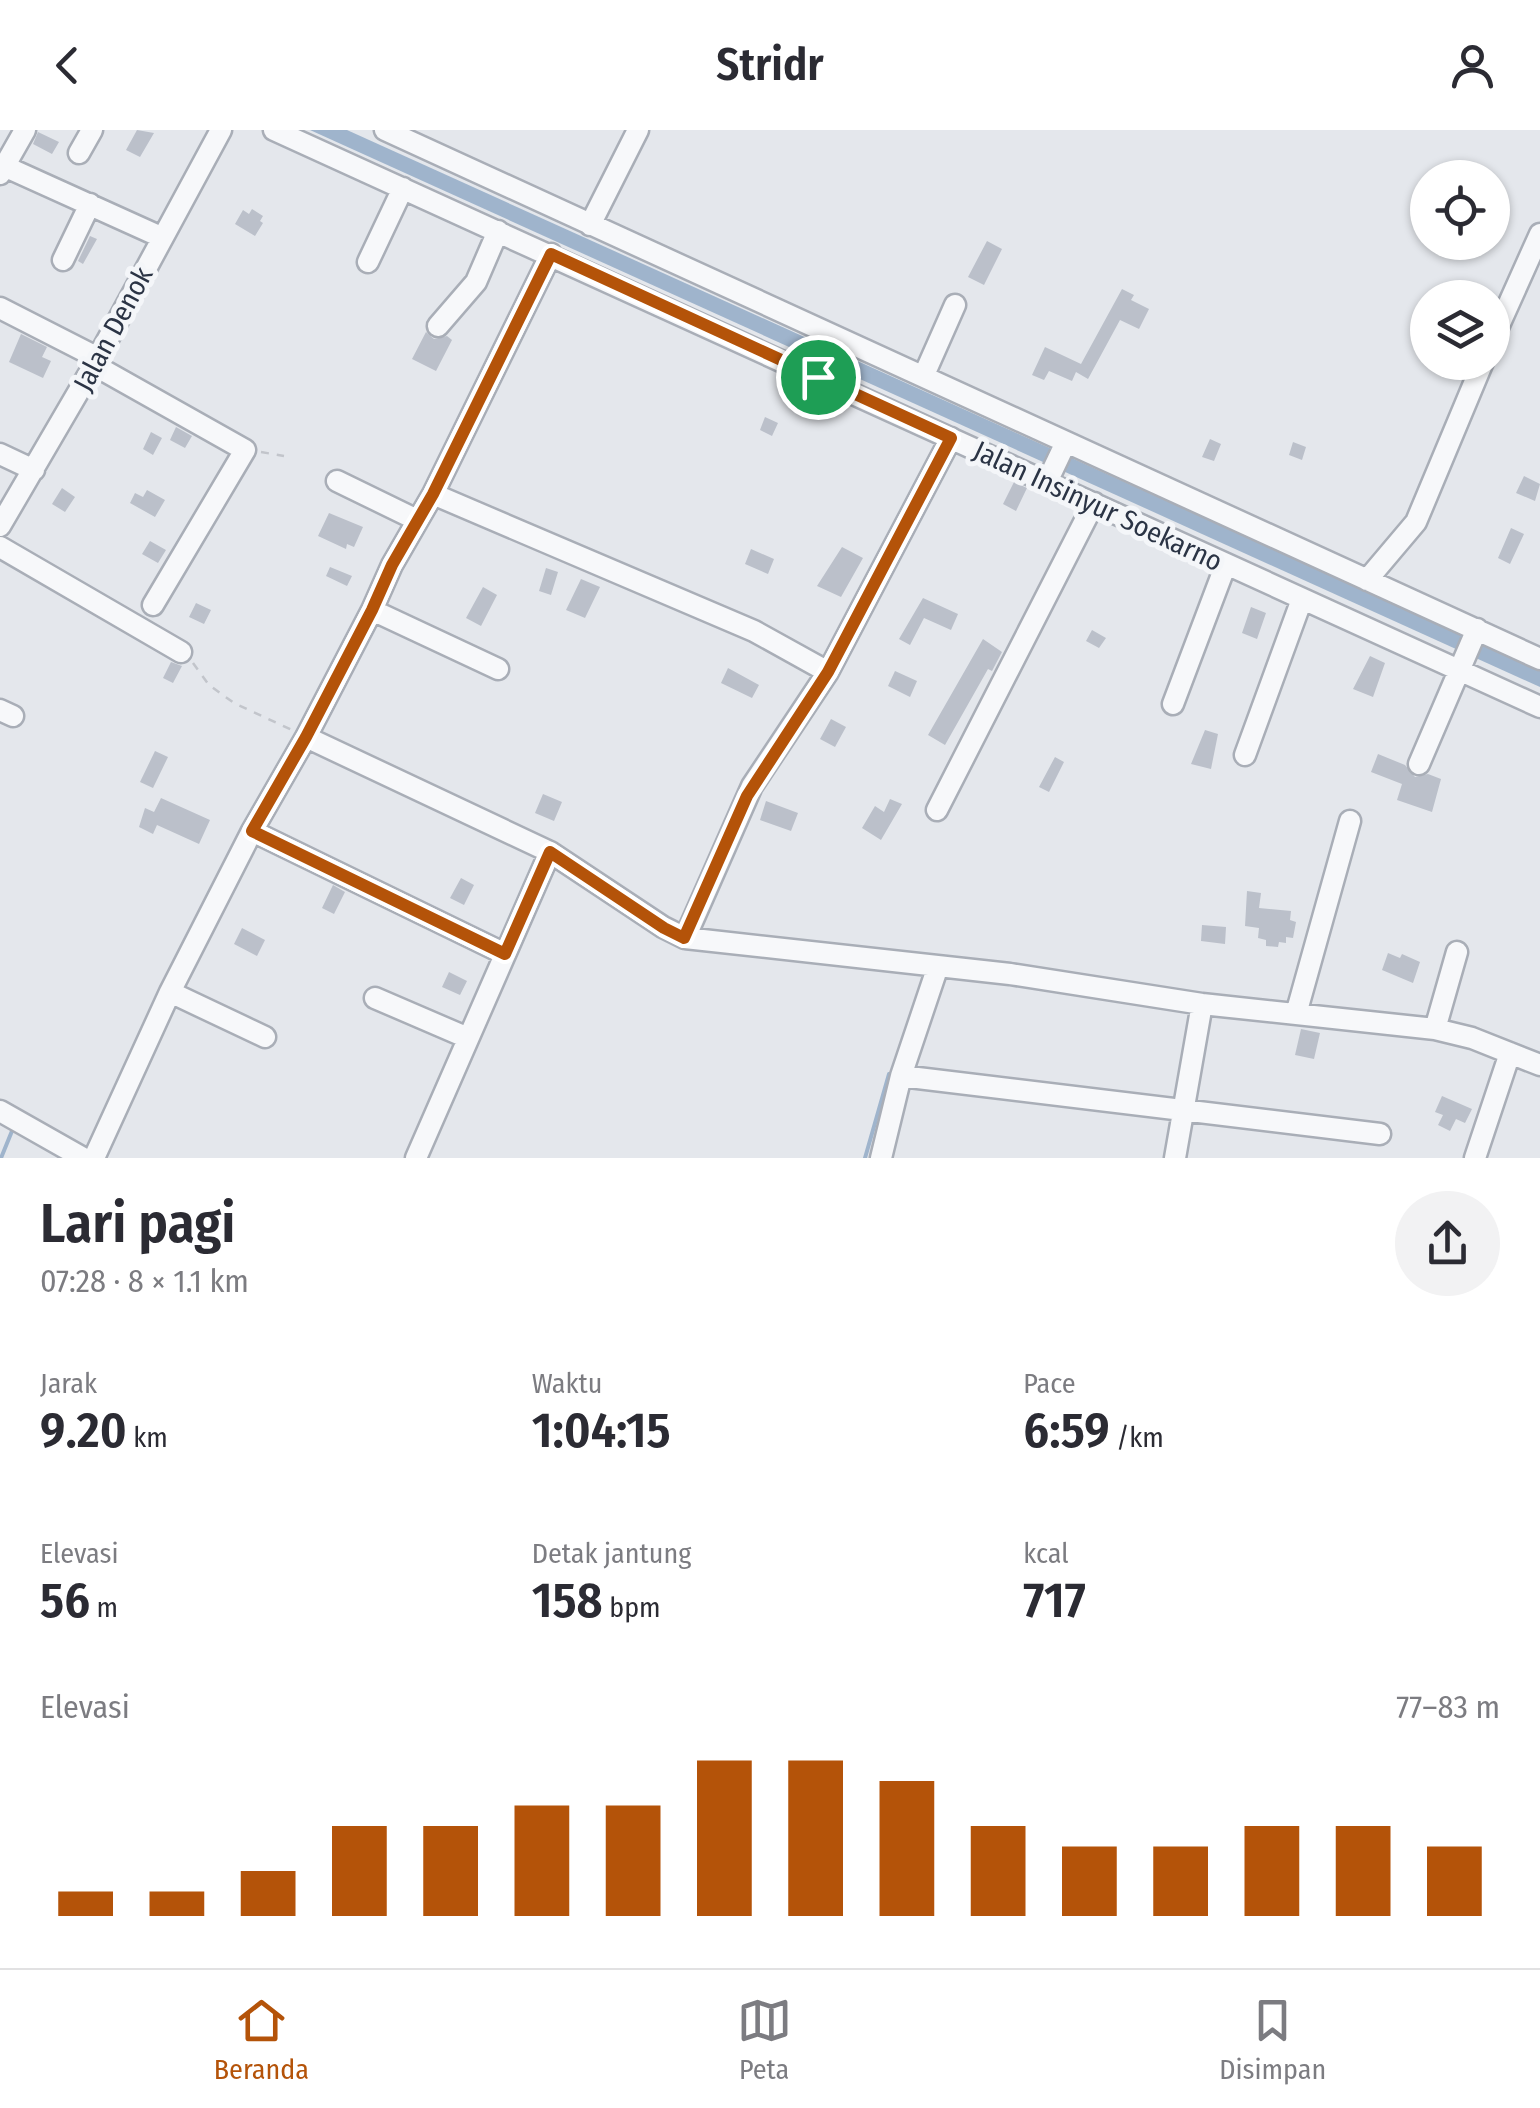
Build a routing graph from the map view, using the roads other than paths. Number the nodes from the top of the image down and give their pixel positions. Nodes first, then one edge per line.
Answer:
1 (25, 130) edge
2 (92, 130) edge
3 (222, 130) edge
4 (274, 130) edge
5 (638, 130) edge
6 (392, 131) edge
7 (79, 153) dead end
8 (2, 170) edge
9 (404, 188) junction
10 (90, 204) junction
11 (590, 225) junction
12 (498, 231) junction
13 (1540, 234) edge
14 (161, 237) junction
15 (551, 254) junction
16 (63, 260) dead end
17 (368, 262) dead end
18 (1510, 301) edge
19 (954, 304) dead end
20 (0, 308) edge
21 (438, 326) dead end
22 (96, 362) junction
23 (924, 376) junction
24 (1475, 380) edge
25 (951, 438) junction
26 (0, 454) edge
27 (1057, 462) junction
28 (34, 470) junction
29 (337, 481) dead end
30 (433, 494) junction
31 (1094, 504) junction
32 (417, 520) junction
33 (0, 526) edge
34 (0, 547) edge
35 (1226, 564) junction
36 (1367, 580) junction
37 (1302, 598) junction
38 (153, 605) dead end
39 (372, 610) junction
40 (1468, 648) junction
41 (181, 652) road end
42 (1540, 659) edge
43 (498, 669) dead end
44 (828, 672) junction
45 (1173, 704) dead end
46 (1540, 707) edge
47 (306, 737) junction
48 (1244, 755) dead end
49 (1420, 764) dead end
50 (936, 810) dead end
51 (1350, 821) dead end
52 (252, 831) junction
53 (550, 852) junction
54 (684, 938) junction
55 (1458, 952) dead end
56 (505, 954) junction
57 (938, 966) junction
58 (170, 992) junction
59 (375, 998) dead end
60 (1202, 1004) junction
61 (1296, 1014) junction
62 (1435, 1029) junction
63 (265, 1037) dead end
64 (468, 1038) junction
65 (1510, 1053) junction
66 (1540, 1065) edge
67 (901, 1076) junction
68 (1185, 1111) junction
69 (2, 1119) edge
70 (1380, 1134) dead end
71 (83, 1158) edge
72 (94, 1158) edge
73 (416, 1158) edge
74 (881, 1158) edge
75 (1175, 1158) edge
76 (1475, 1158) edge

1 - 8 street
2 - 7 street
3 - 14 street, Jalan Denok
4 - 9 street, Jalan Insinyur Soekarno
5 - 11 street
6 - 11 street, Jalan Insinyur Soekarno
8 - 10 street
9 - 12 street, Jalan Insinyur Soekarno
9 - 17 street
10 - 14 street
10 - 16 street
11 - 23 street, Jalan Insinyur Soekarno
12 - 15 street, Jalan Insinyur Soekarno
12 - 21 street
13 - 18 street
14 - 22 street, Jalan Denok
15 - 25 street, Jalan Insinyur Soekarno
15 - 30 street
19 - 23 street
20 - 22 street
22 - 28 street, Jalan Denok
22 - 38 street
23 - 27 street, Jalan Insinyur Soekarno
24 - 36 street
25 - 27 street, Jalan Insinyur Soekarno
25 - 44 street
26 - 28 street
27 - 31 street, Jalan Insinyur Soekarno
27 - 36 street, Jalan Insinyur Soekarno
28 - 33 street, Jalan Denok
29 - 32 street
30 - 32 street
30 - 44 street
31 - 35 street, Jalan Insinyur Soekarno
31 - 50 street
32 - 39 street
34 - 41 street
35 - 37 street, Jalan Insinyur Soekarno
35 - 45 street
36 - 40 street, Jalan Insinyur Soekarno
37 - 40 street, Jalan Insinyur Soekarno
37 - 48 street
39 - 43 street
39 - 47 street
40 - 42 street, Jalan Insinyur Soekarno
40 - 46 street, Jalan Insinyur Soekarno
40 - 49 street
44 - 54 street
47 - 52 street
47 - 53 street
51 - 61 street
52 - 56 street
52 - 58 street
53 - 54 street
53 - 56 street
54 - 57 street
55 - 62 street
56 - 64 street
57 - 60 street
57 - 67 street
58 - 63 street
58 - 72 street
59 - 64 street
60 - 61 street
60 - 68 street
61 - 62 street
62 - 65 street
64 - 73 street
65 - 66 street
65 - 76 street
67 - 68 street
67 - 74 street
68 - 70 street
68 - 75 street
69 - 71 street

